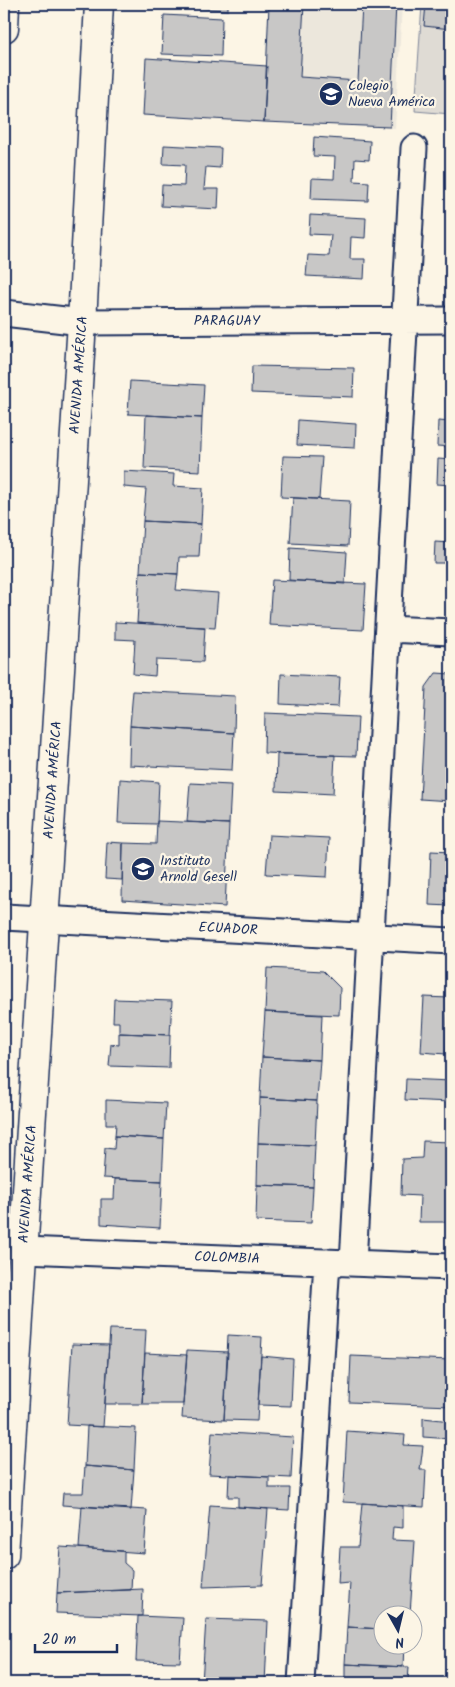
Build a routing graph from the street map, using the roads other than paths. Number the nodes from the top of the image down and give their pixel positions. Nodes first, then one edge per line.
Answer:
1 (5, 4) edge
2 (99, 4) edge
3 (4, 27) edge
4 (414, 148) dead end
5 (4, 313) edge
6 (404, 319) junction
7 (451, 320) edge
8 (82, 322) junction
9 (388, 629) junction
10 (451, 632) edge
11 (4, 918) edge
12 (44, 919) junction
13 (371, 936) junction
14 (451, 941) edge
15 (14, 1250) edge
16 (327, 1262) junction
17 (353, 1263) junction
18 (451, 1266) edge
19 (4, 1555) edge
20 (300, 1683) edge

1 - 3 main road
2 - 8 main road, AVENIDA AMÉRICA
4 - 6 street
5 - 8 street, PARAGUAY
6 - 7 street, PARAGUAY
6 - 8 street, PARAGUAY
6 - 9 street
8 - 12 main road, AVENIDA AMÉRICA
9 - 10 street
9 - 13 street
11 - 12 street, ECUADOR
12 - 13 street, ECUADOR
12 - 15 main road, AVENIDA AMÉRICA
13 - 14 street, ECUADOR
13 - 17 street
15 - 16 street, COLOMBIA
15 - 19 main road, AVENIDA AMÉRICA
16 - 17 street, COLOMBIA
16 - 20 street
17 - 18 street, COLOMBIA

